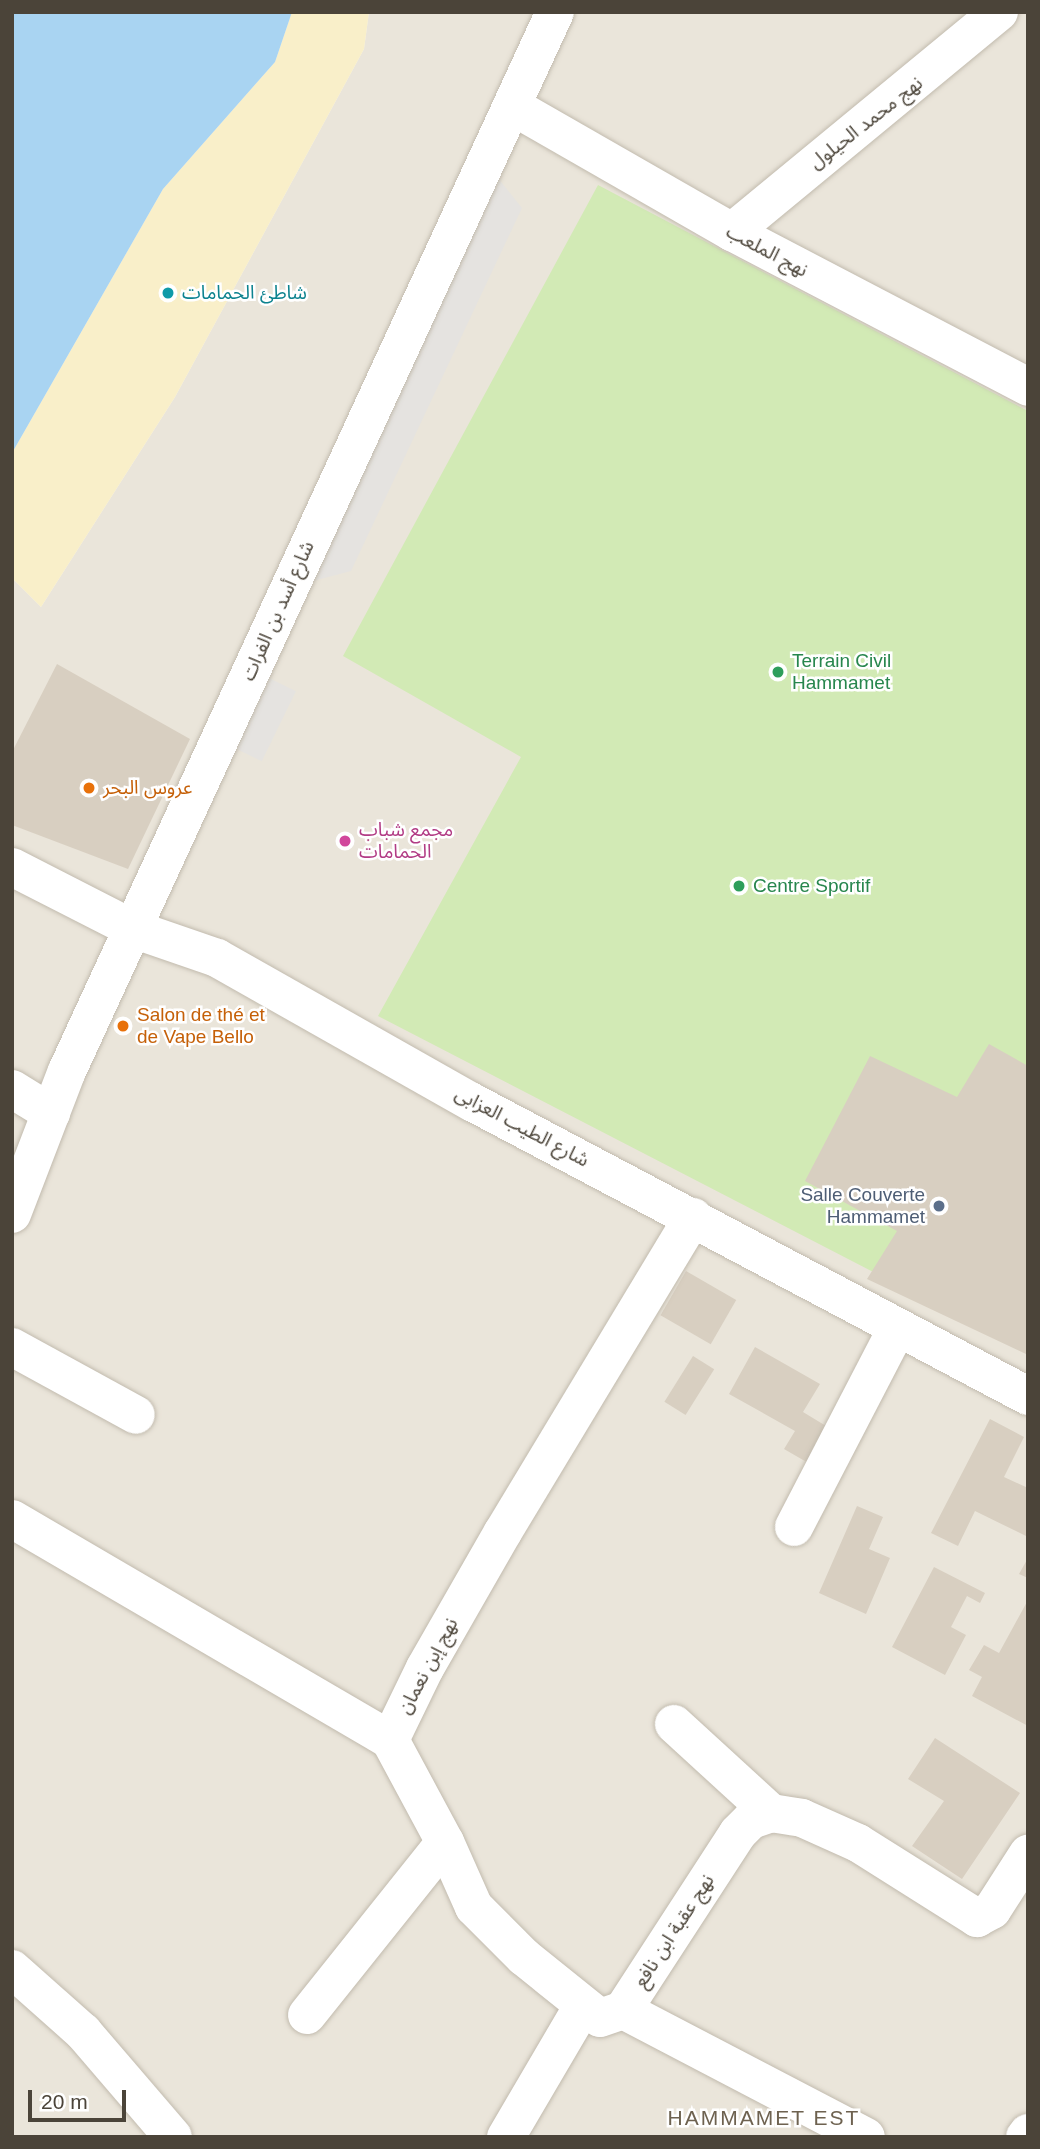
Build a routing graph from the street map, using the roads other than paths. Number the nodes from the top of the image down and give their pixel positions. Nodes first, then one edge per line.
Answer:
1 (555, 12) edge
2 (999, 12) edge
3 (512, 106) junction
4 (732, 232) junction
5 (1028, 387) edge
6 (12, 867) edge
7 (133, 929) junction
8 (12, 1088) edge
9 (51, 1113) junction
10 (12, 1214) edge
11 (693, 1217) junction
12 (897, 1328) junction
13 (12, 1347) edge
14 (1028, 1396) edge
15 (136, 1415) dead end
16 (12, 1519) edge
17 (794, 1527) dead end
18 (674, 1724) dead end
19 (390, 1740) junction
20 (771, 1813) junction
21 (445, 1842) junction
22 (1028, 1854) edge
23 (12, 1969) edge
24 (583, 2006) junction
25 (623, 2010) junction
26 (307, 2015) dead end
27 (173, 2137) edge
28 (506, 2137) edge
29 (866, 2137) edge

1 - 3 street, شارع أسد بن الفرات
2 - 4 street, نهج محمد الحيلول
3 - 4 street, نهج الملعب
3 - 7 street, شارع أسد بن الفرات
4 - 5 street, نهج الملعب
6 - 7 street, شارع الطيب العزابى
7 - 9 street, شارع أسد بن الفرات
7 - 11 street, شارع الطيب العزابى
8 - 9 street
9 - 10 street, شارع أسد بن الفرات
11 - 12 street, شارع الطيب العزابى
11 - 19 street, نهج إبن نعمان
12 - 14 street, شارع الطيب العزابى
12 - 17 street
13 - 15 street
16 - 19 street
18 - 20 street
19 - 21 street, نهج عقبة ابن نافع
20 - 22 street
20 - 25 street, نهج عقبة ابن نافع
21 - 24 street, نهج عقبة ابن نافع
21 - 26 street
23 - 27 street
24 - 25 street, نهج عقبة ابن نافع
24 - 28 street
25 - 29 street

